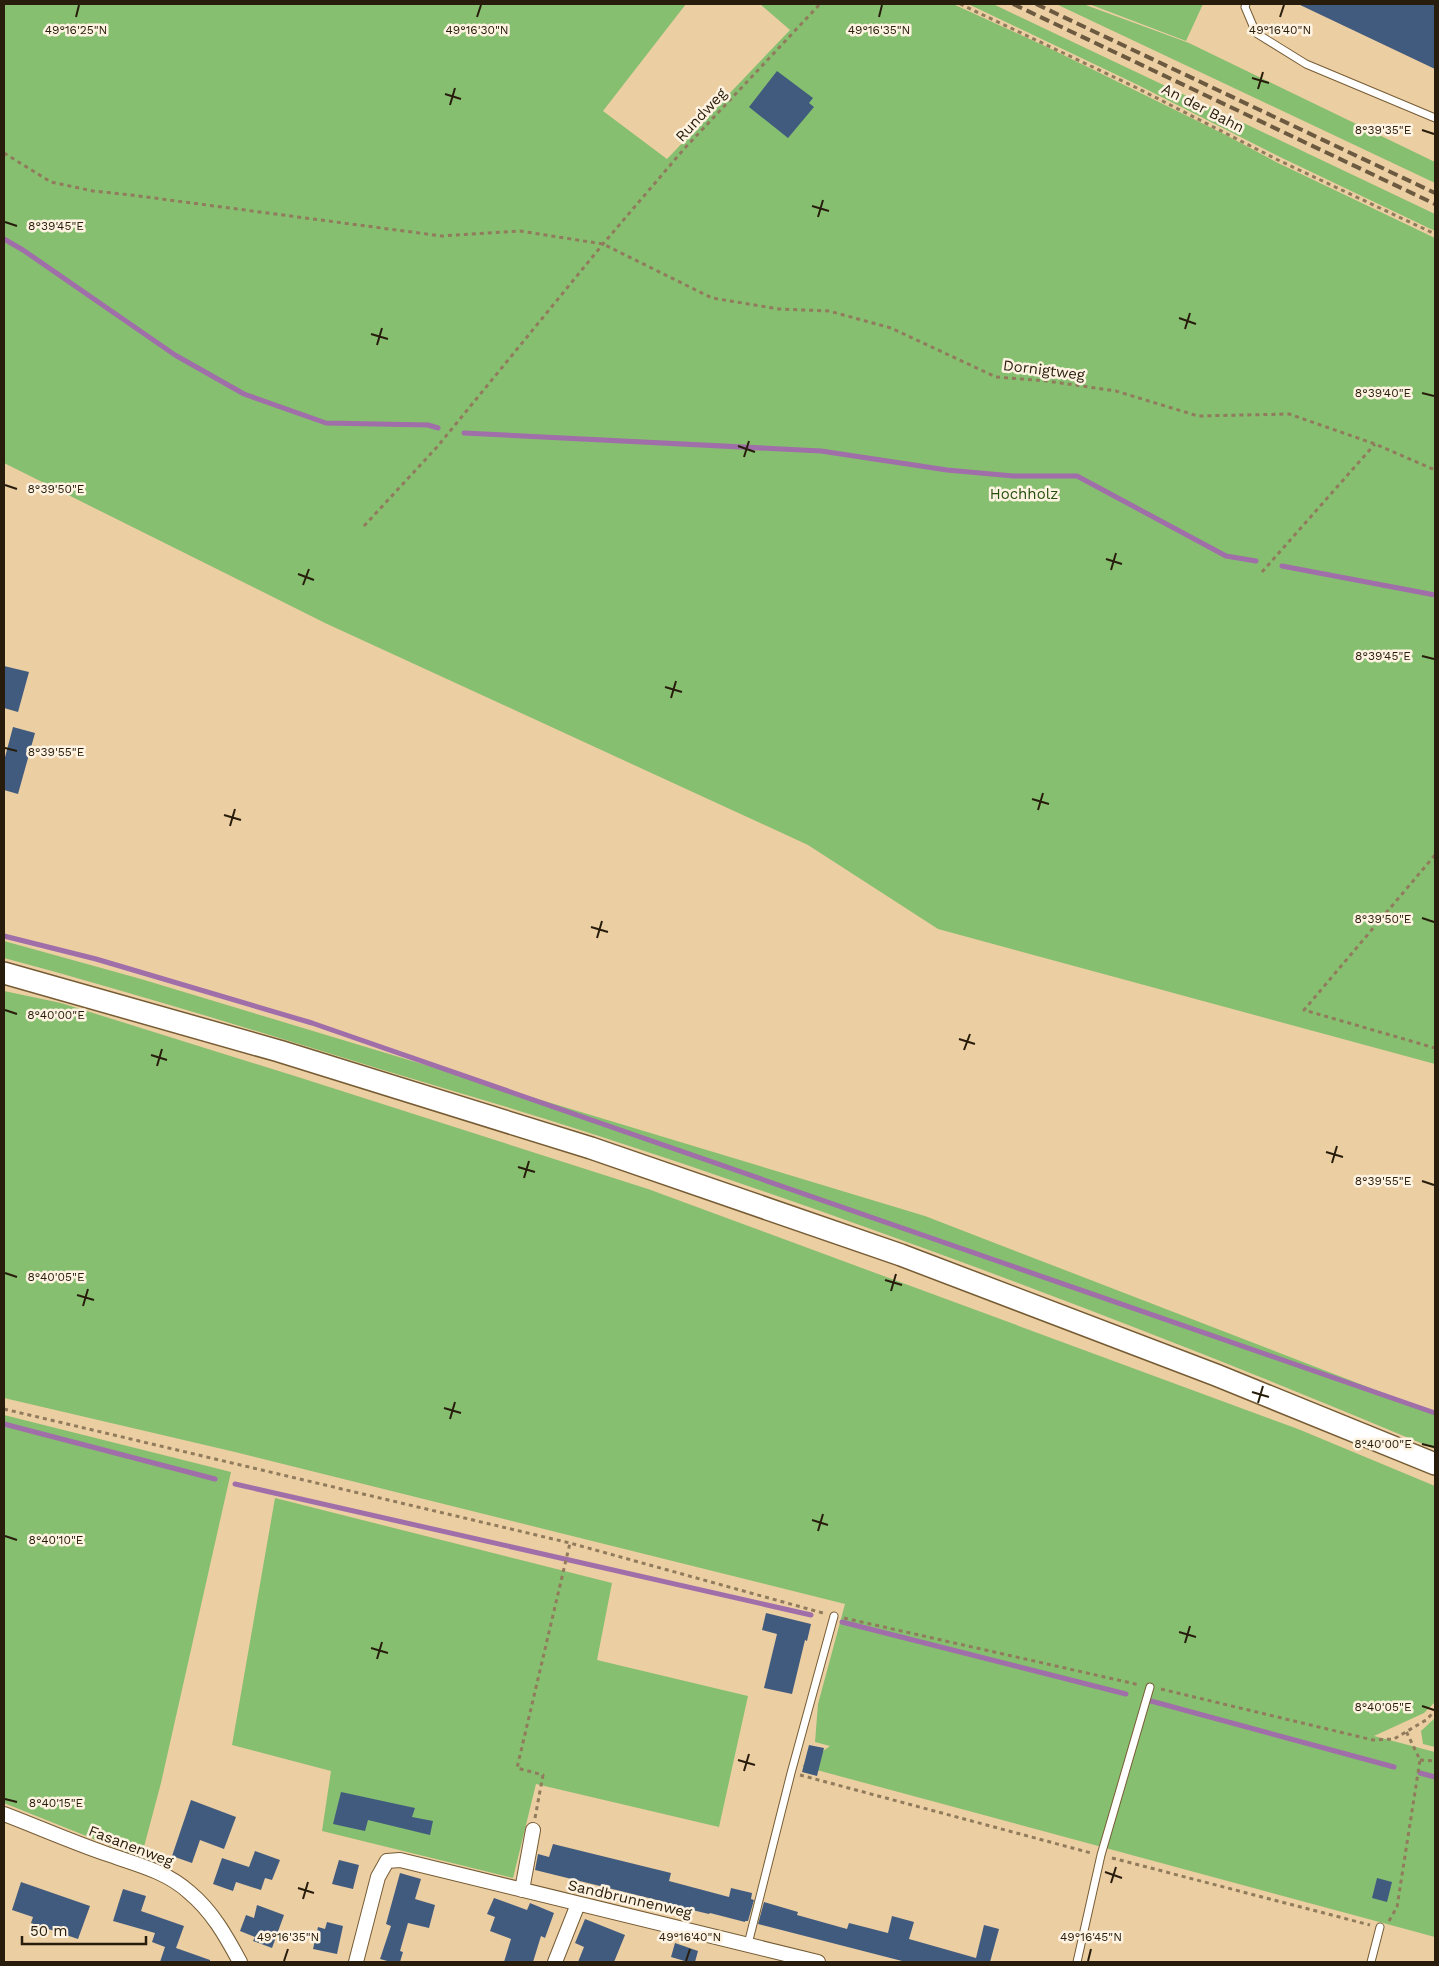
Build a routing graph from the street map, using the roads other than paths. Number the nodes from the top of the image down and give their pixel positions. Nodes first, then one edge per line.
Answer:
1 (1246, 4) edge
2 (1435, 118) edge
3 (4, 973) edge
4 (1435, 1464) edge
5 (834, 1616) road end
6 (1150, 1687) road end
7 (4, 1814) edge
8 (533, 1830) road end
9 (522, 1890) junction
10 (578, 1904) junction
11 (1380, 1927) road end
12 (748, 1944) junction
13 (811, 1961) edge
14 (240, 1962) edge
15 (356, 1962) edge
16 (555, 1962) edge
17 (1077, 1962) edge
18 (1371, 1962) edge

1 - 2 lane
3 - 4 main road
5 - 12 lane
6 - 17 lane
7 - 14 street, Fasanenweg
8 - 9 street
9 - 10 street, Sandbrunnenweg
9 - 15 street, Sandbrunnenweg
10 - 12 street, Sandbrunnenweg
10 - 16 street
11 - 18 lane
12 - 13 street, Sandbrunnenweg

